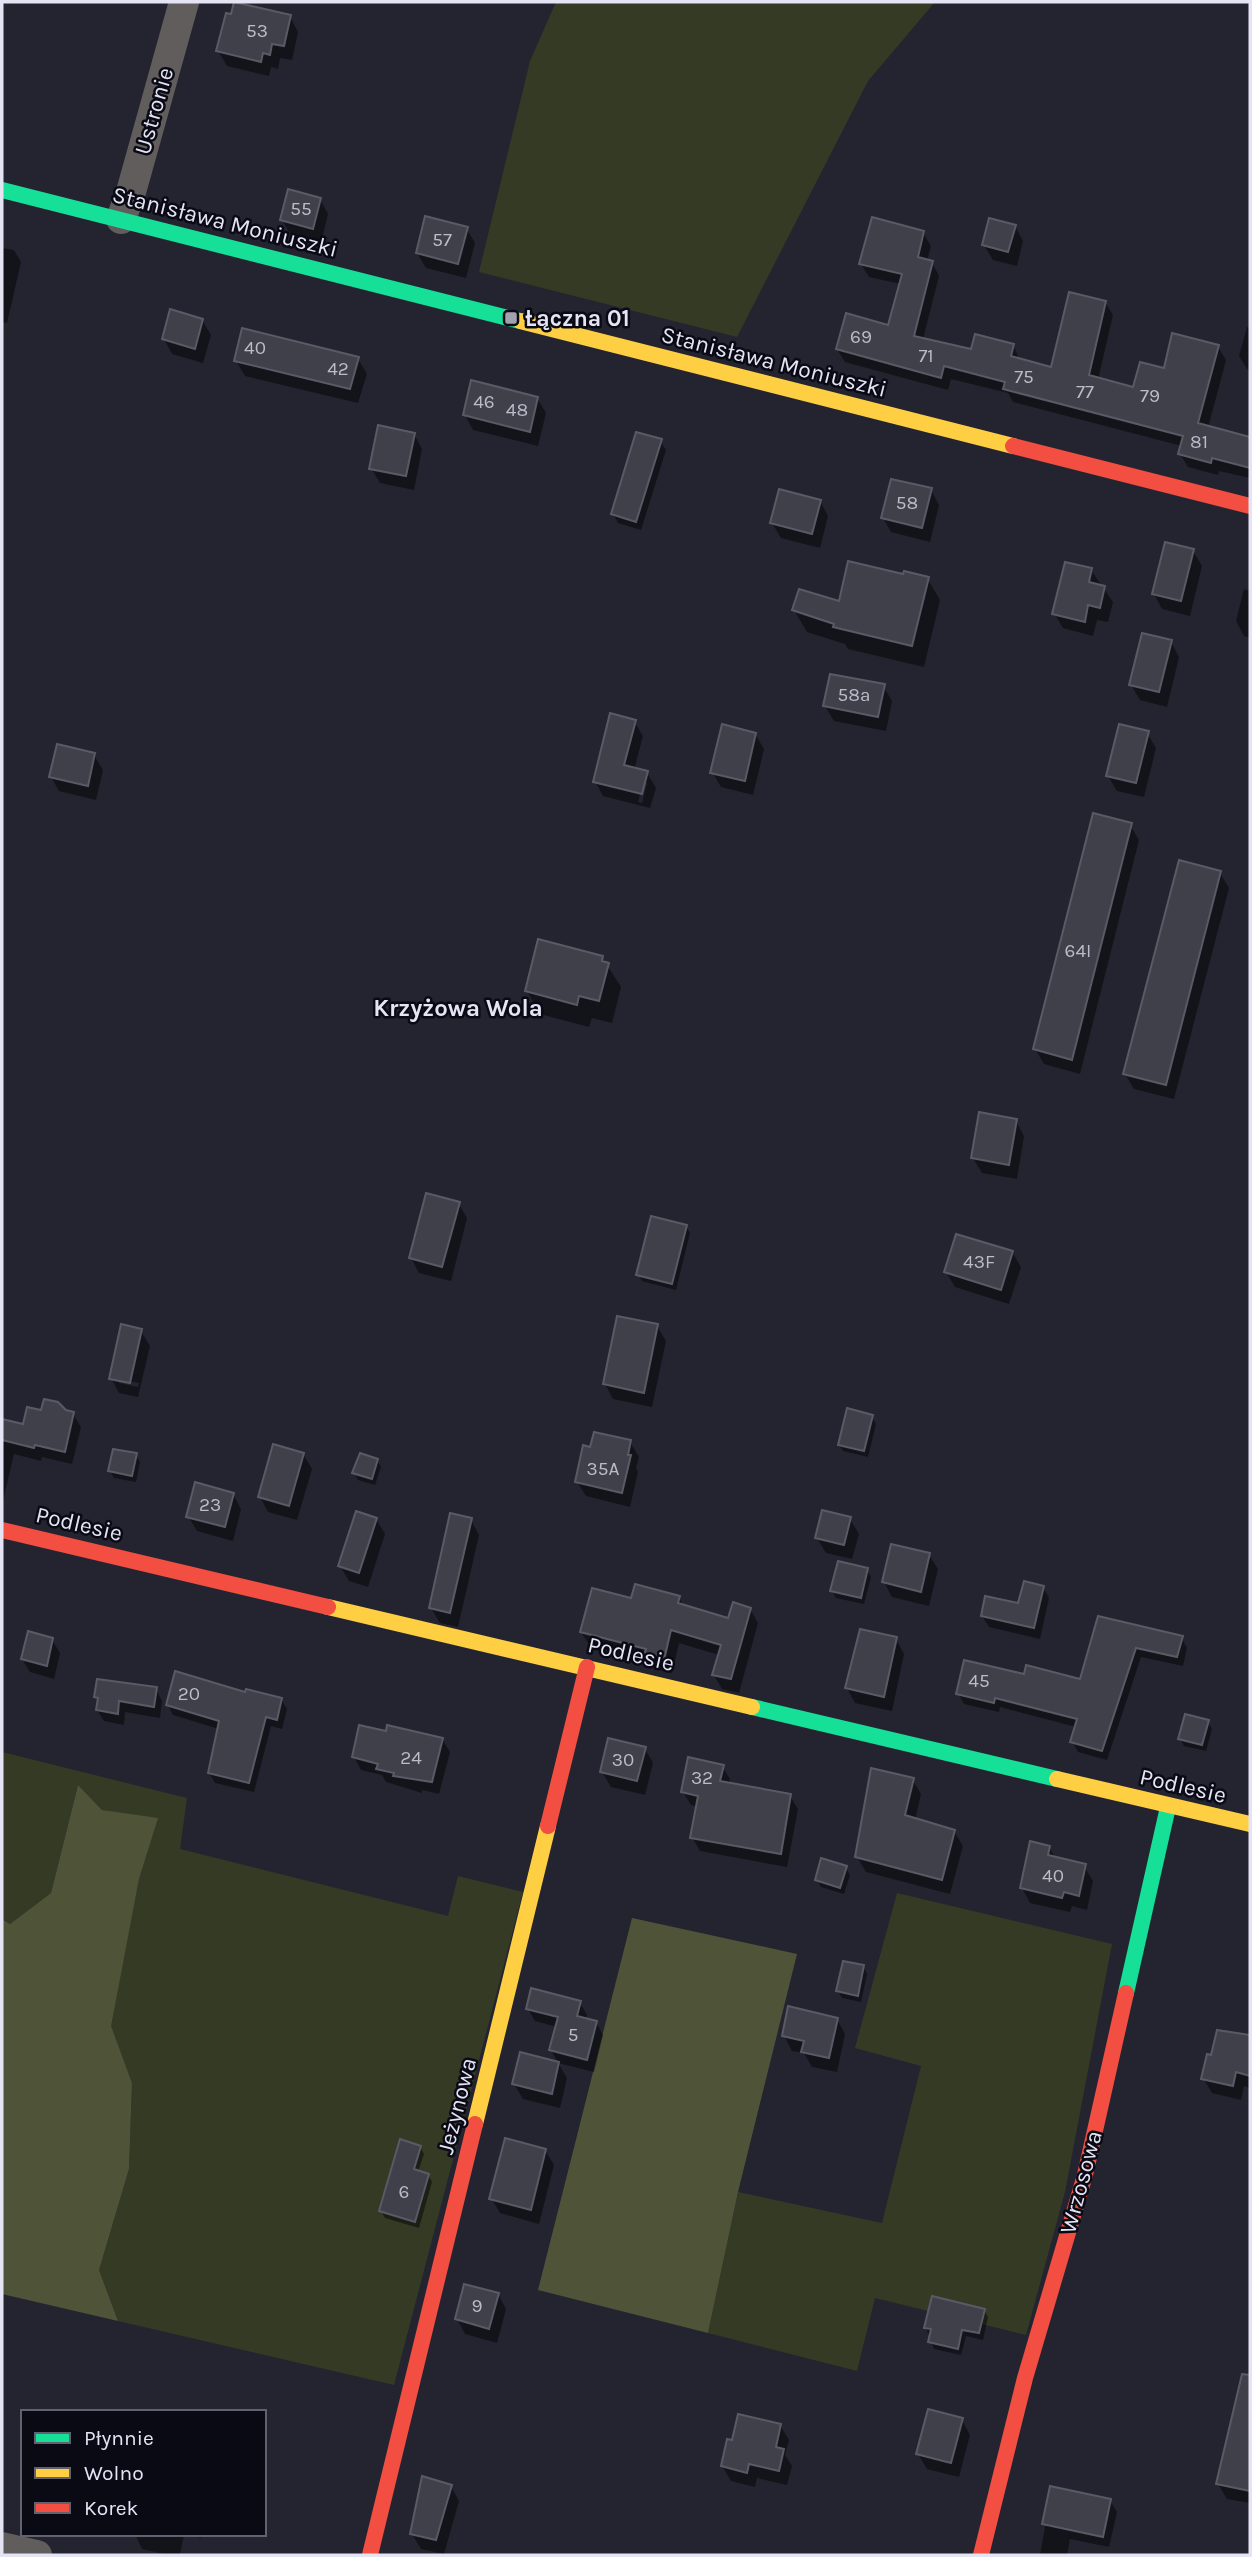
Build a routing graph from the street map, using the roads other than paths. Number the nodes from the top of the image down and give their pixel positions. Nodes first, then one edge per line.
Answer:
1 (184, 2) edge
2 (2, 190) edge
3 (121, 219) junction
4 (1250, 506) edge
5 (2, 1530) edge
6 (587, 1667) junction
7 (1168, 1807) junction
8 (1250, 1824) edge
9 (2, 2547) edge
10 (37, 2555) edge
11 (370, 2555) edge
12 (981, 2555) edge

1 - 3 street, Ustronie
2 - 3 street, Stanisława Moniuszki
3 - 4 street, Stanisława Moniuszki
5 - 6 street, Podlesie
6 - 7 street, Podlesie
6 - 11 street, Jeżynowa
7 - 8 street, Podlesie
7 - 12 street, Wrzosowa
9 - 10 street

